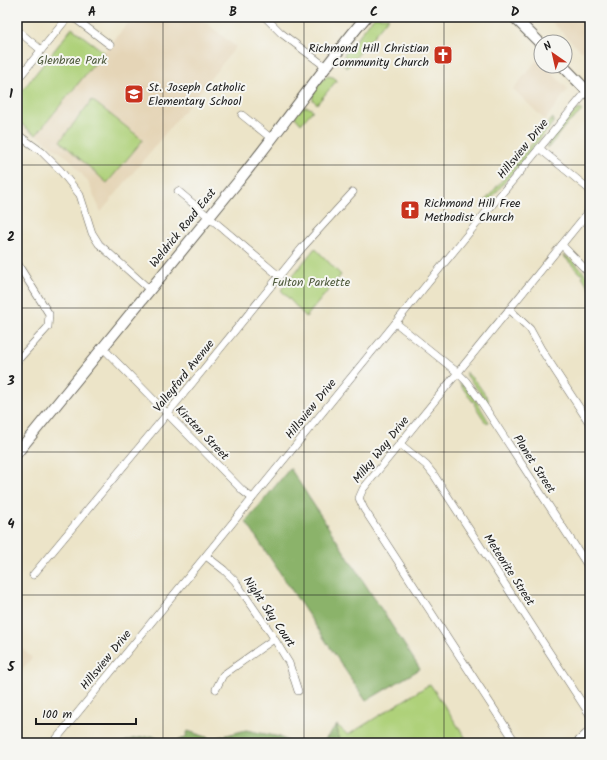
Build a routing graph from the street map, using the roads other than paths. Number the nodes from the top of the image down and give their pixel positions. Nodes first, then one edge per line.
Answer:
1 (68, 17) edge
2 (73, 17) edge
3 (265, 17) edge
4 (366, 17) edge
5 (514, 17) edge
6 (17, 30) edge
7 (533, 36) edge
8 (110, 45) dead end
9 (41, 50) junction
10 (326, 67) junction
11 (570, 74) edge
12 (17, 80) edge
13 (588, 92) edge
14 (242, 115) dead end
15 (17, 134) edge
16 (272, 139) junction
17 (539, 148) junction
18 (590, 190) edge
19 (178, 191) dead end
20 (354, 192) dead end
21 (590, 210) edge
22 (209, 217) junction
23 (562, 244) junction
24 (17, 263) edge
25 (590, 274) edge
26 (279, 276) junction
27 (150, 290) junction
28 (509, 309) junction
29 (396, 323) junction
30 (103, 348) junction
31 (17, 361) edge
32 (457, 372) junction
33 (167, 414) junction
34 (590, 424) edge
35 (400, 444) junction
36 (17, 453) edge
37 (252, 498) junction
38 (206, 556) junction
39 (590, 569) edge
40 (33, 575) dead end
41 (274, 639) junction
42 (216, 688) dead end
43 (298, 691) dead end
44 (590, 715) edge
45 (590, 730) edge
46 (53, 743) edge
47 (516, 743) edge
48 (576, 743) edge

1 - 9 street
2 - 8 street
3 - 10 street
4 - 10 street, Weldrick Road East
5 - 7 street
6 - 9 street
9 - 12 street
10 - 16 street, Weldrick Road East
11 - 13 street
13 - 17 street, Hillsview Drive
14 - 16 street
15 - 27 street
16 - 22 street, Weldrick Road East
17 - 18 street
17 - 29 street, Hillsview Drive
19 - 22 street
20 - 26 street, Valleyford Avenue
21 - 23 street, Milky Way Drive
22 - 26 street
22 - 27 street, Weldrick Road East
23 - 25 street
23 - 28 street, Milky Way Drive
24 - 31 street
26 - 33 street, Valleyford Avenue
27 - 30 street, Weldrick Road East
28 - 32 street, Milky Way Drive
28 - 34 street
29 - 32 street, Planet Street
29 - 37 street, Hillsview Drive
30 - 33 street, Kirsten Street
30 - 36 street, Weldrick Road East
32 - 35 street, Milky Way Drive
32 - 39 street, Planet Street
33 - 37 street, Kirsten Street
33 - 40 street, Valleyford Avenue
35 - 44 street, Meteorite Street
35 - 47 street, Milky Way Drive
37 - 38 street, Hillsview Drive
38 - 41 street, Night Sky Court
38 - 46 street, Hillsview Drive
41 - 42 street
41 - 43 street, Night Sky Court
45 - 48 street

